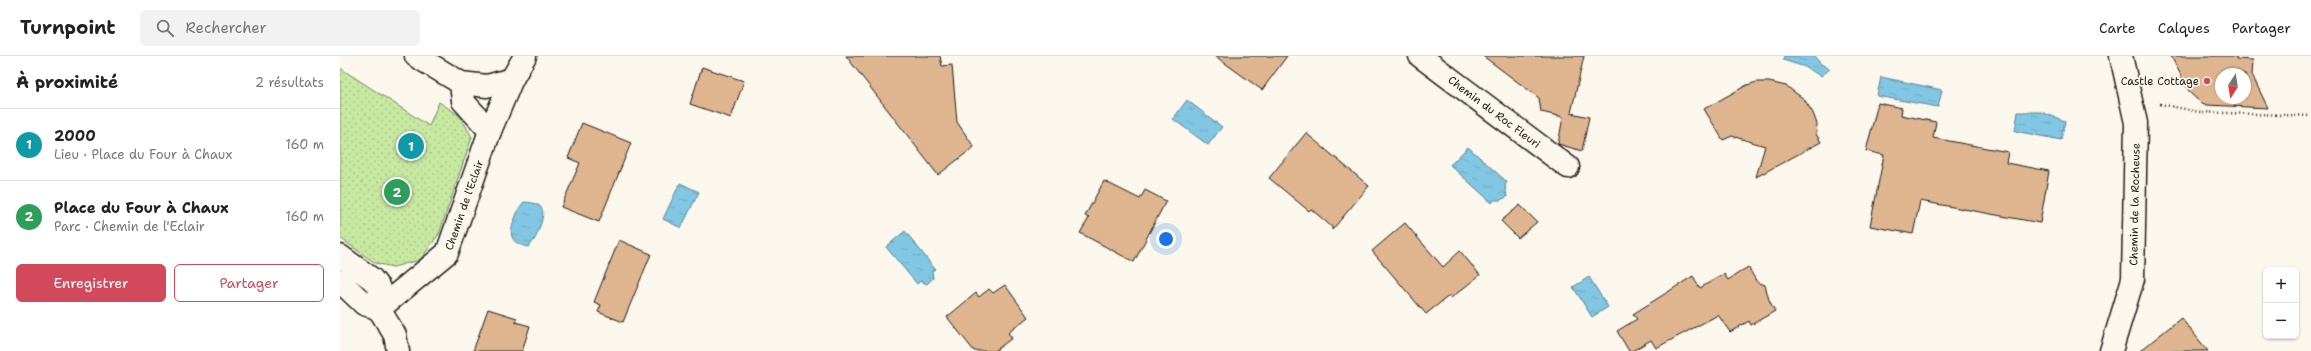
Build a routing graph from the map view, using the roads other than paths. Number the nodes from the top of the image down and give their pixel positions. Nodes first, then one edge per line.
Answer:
1 (416, 56) edge
2 (525, 56) edge
3 (1420, 56) edge
4 (2121, 56) edge
5 (512, 79) junction
6 (461, 83) junction
7 (490, 131) junction
8 (1568, 167) dead end
9 (340, 256) edge
10 (340, 280) edge
11 (379, 309) junction
12 (398, 351) edge
13 (2111, 351) edge

1 - 6 street
2 - 5 street, Chemin de l'Eclair
3 - 8 street, Chemin du Roc Fleuri
4 - 13 street, Chemin de la Rocheuse
5 - 6 street
5 - 7 street, Chemin de l'Eclair
6 - 7 street
7 - 11 street, Chemin de l'Eclair
9 - 11 street
10 - 11 street
11 - 12 street

